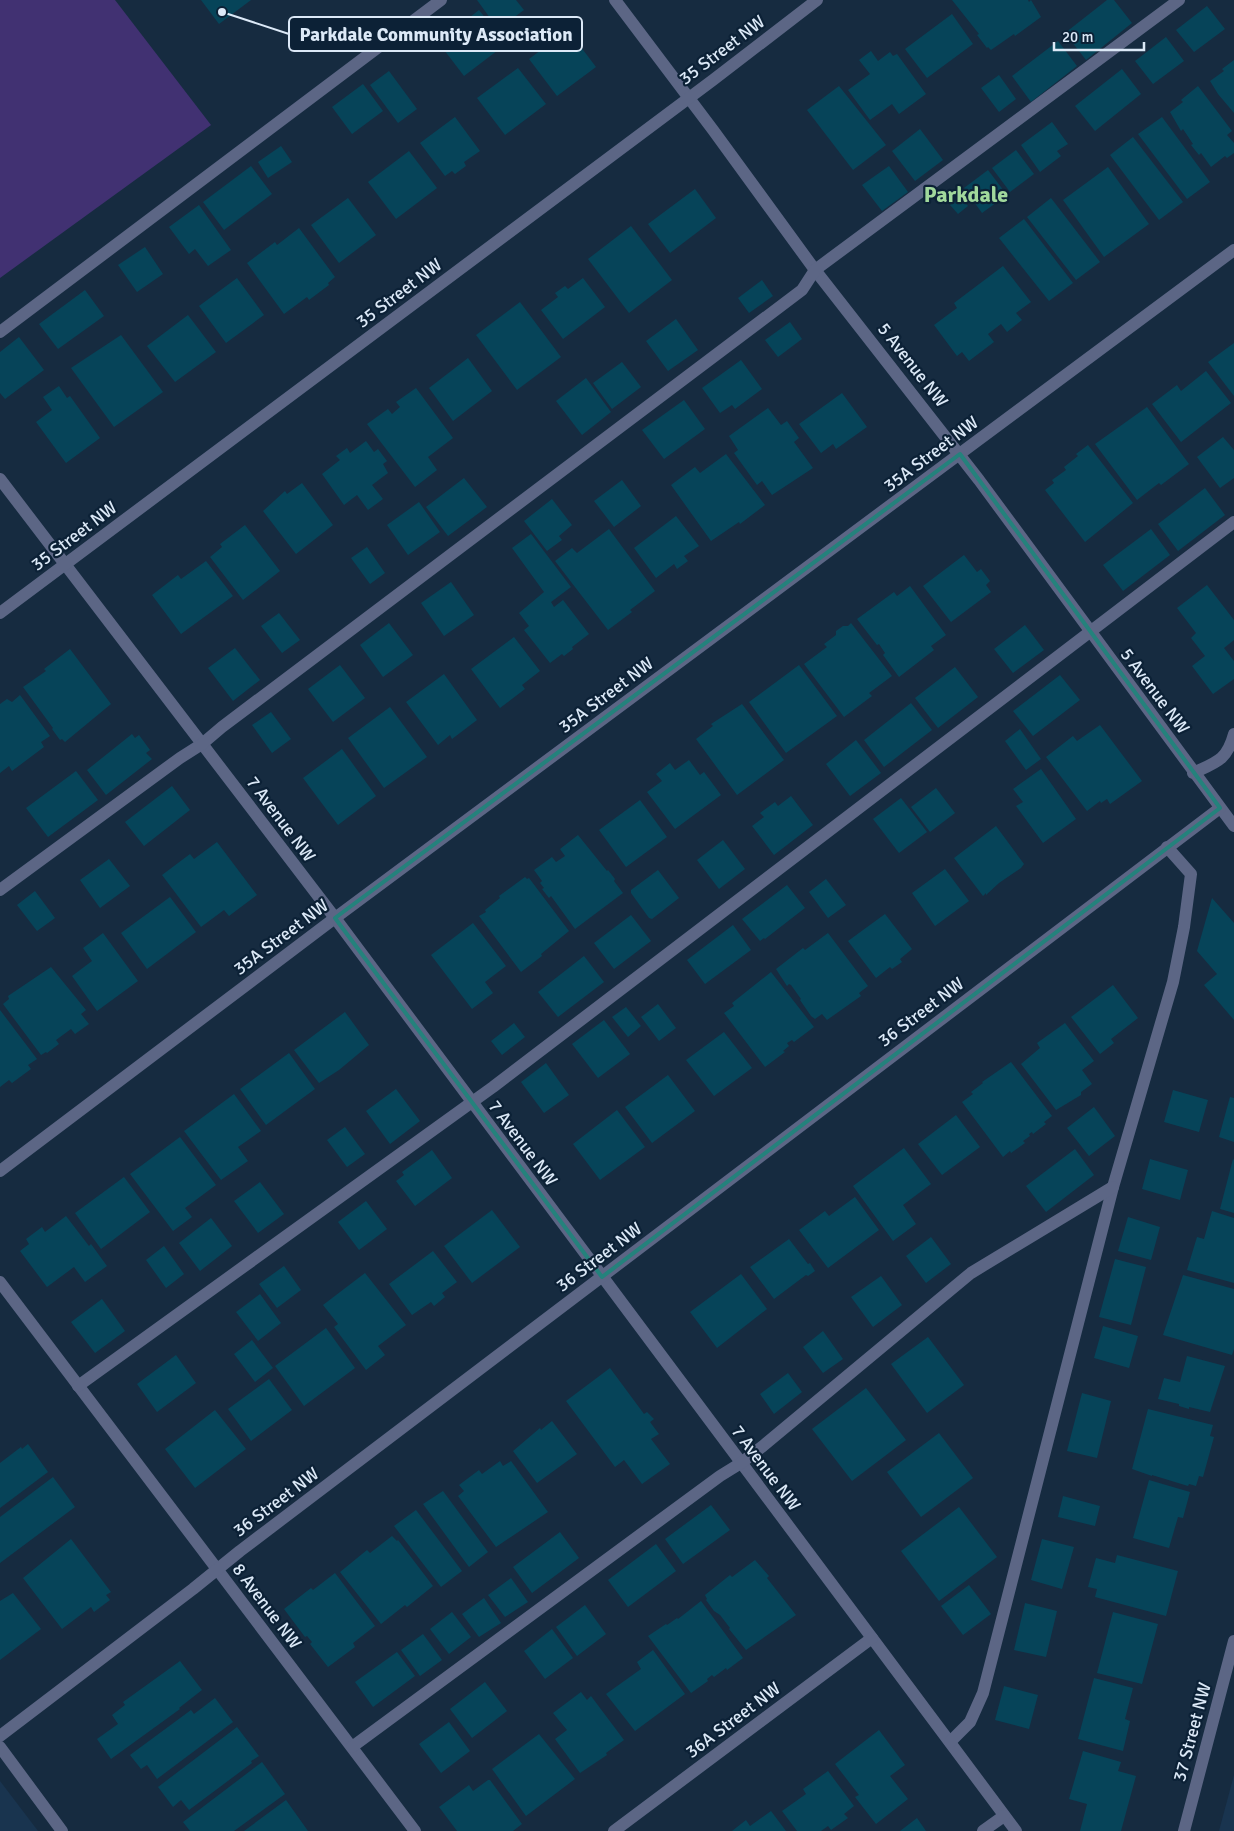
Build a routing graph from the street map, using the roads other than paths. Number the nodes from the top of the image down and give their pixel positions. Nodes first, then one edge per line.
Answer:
1 (441, 0) edge
2 (615, 0) edge
3 (817, 0) edge
4 (1179, 0) edge
5 (688, 98) junction
6 (1234, 250) edge
7 (815, 270) junction
8 (0, 332) edge
9 (960, 454) junction
10 (0, 479) edge
11 (1234, 522) edge
12 (66, 564) junction
13 (0, 612) edge
14 (1090, 633) junction
15 (1234, 734) edge
16 (202, 744) junction
17 (1194, 773) junction
18 (1220, 808) junction
19 (1234, 826) edge
20 (1167, 847) junction
21 (0, 890) edge
22 (335, 918) junction
23 (471, 1102) junction
24 (0, 1171) edge
25 (1113, 1187) junction
26 (602, 1277) junction
27 (0, 1282) edge
28 (78, 1386) junction
29 (741, 1463) junction
30 (218, 1570) junction
31 (872, 1638) junction
32 (1234, 1641) edge
33 (0, 1736) edge
34 (950, 1742) junction
35 (0, 1747) edge
36 (352, 1747) junction
37 (1004, 1816) junction
38 (62, 1831) edge
39 (415, 1831) edge
40 (614, 1831) edge
41 (983, 1831) edge
42 (1016, 1831) edge
43 (1184, 1831) edge

1 - 8 street
2 - 5 street, 5 Avenue NW
3 - 5 street, 35 Street NW
4 - 7 street
5 - 7 street, 5 Avenue NW
5 - 12 street, 35 Street NW
6 - 9 street, 35A Street NW
7 - 9 street, 5 Avenue NW
7 - 16 street
9 - 14 street, 5 Avenue NW
9 - 22 street, 35A Street NW
10 - 12 street, 7 Avenue NW
11 - 14 street
12 - 13 street, 35 Street NW
12 - 16 street, 7 Avenue NW
14 - 17 street, 5 Avenue NW
14 - 23 street
15 - 17 street
16 - 21 street
16 - 22 street, 7 Avenue NW
17 - 18 street, 5 Avenue NW
18 - 19 street, 5 Avenue NW
18 - 20 street, 36 Street NW
20 - 25 street
20 - 26 street, 36 Street NW
22 - 23 street, 7 Avenue NW
22 - 24 street, 35A Street NW
23 - 26 street, 7 Avenue NW
23 - 28 street
25 - 29 street
25 - 34 street
26 - 29 street, 7 Avenue NW
26 - 30 street, 36 Street NW
27 - 28 street, 8 Avenue NW
28 - 30 street, 8 Avenue NW
29 - 31 street, 7 Avenue NW
29 - 36 street
30 - 33 street, 36 Street NW
30 - 36 street, 8 Avenue NW
31 - 34 street, 7 Avenue NW
31 - 40 street, 36A Street NW
32 - 43 street, 37 Street NW
34 - 37 street, 7 Avenue NW
35 - 38 street
36 - 39 street, 8 Avenue NW
37 - 41 street
37 - 42 street, 7 Avenue NW

